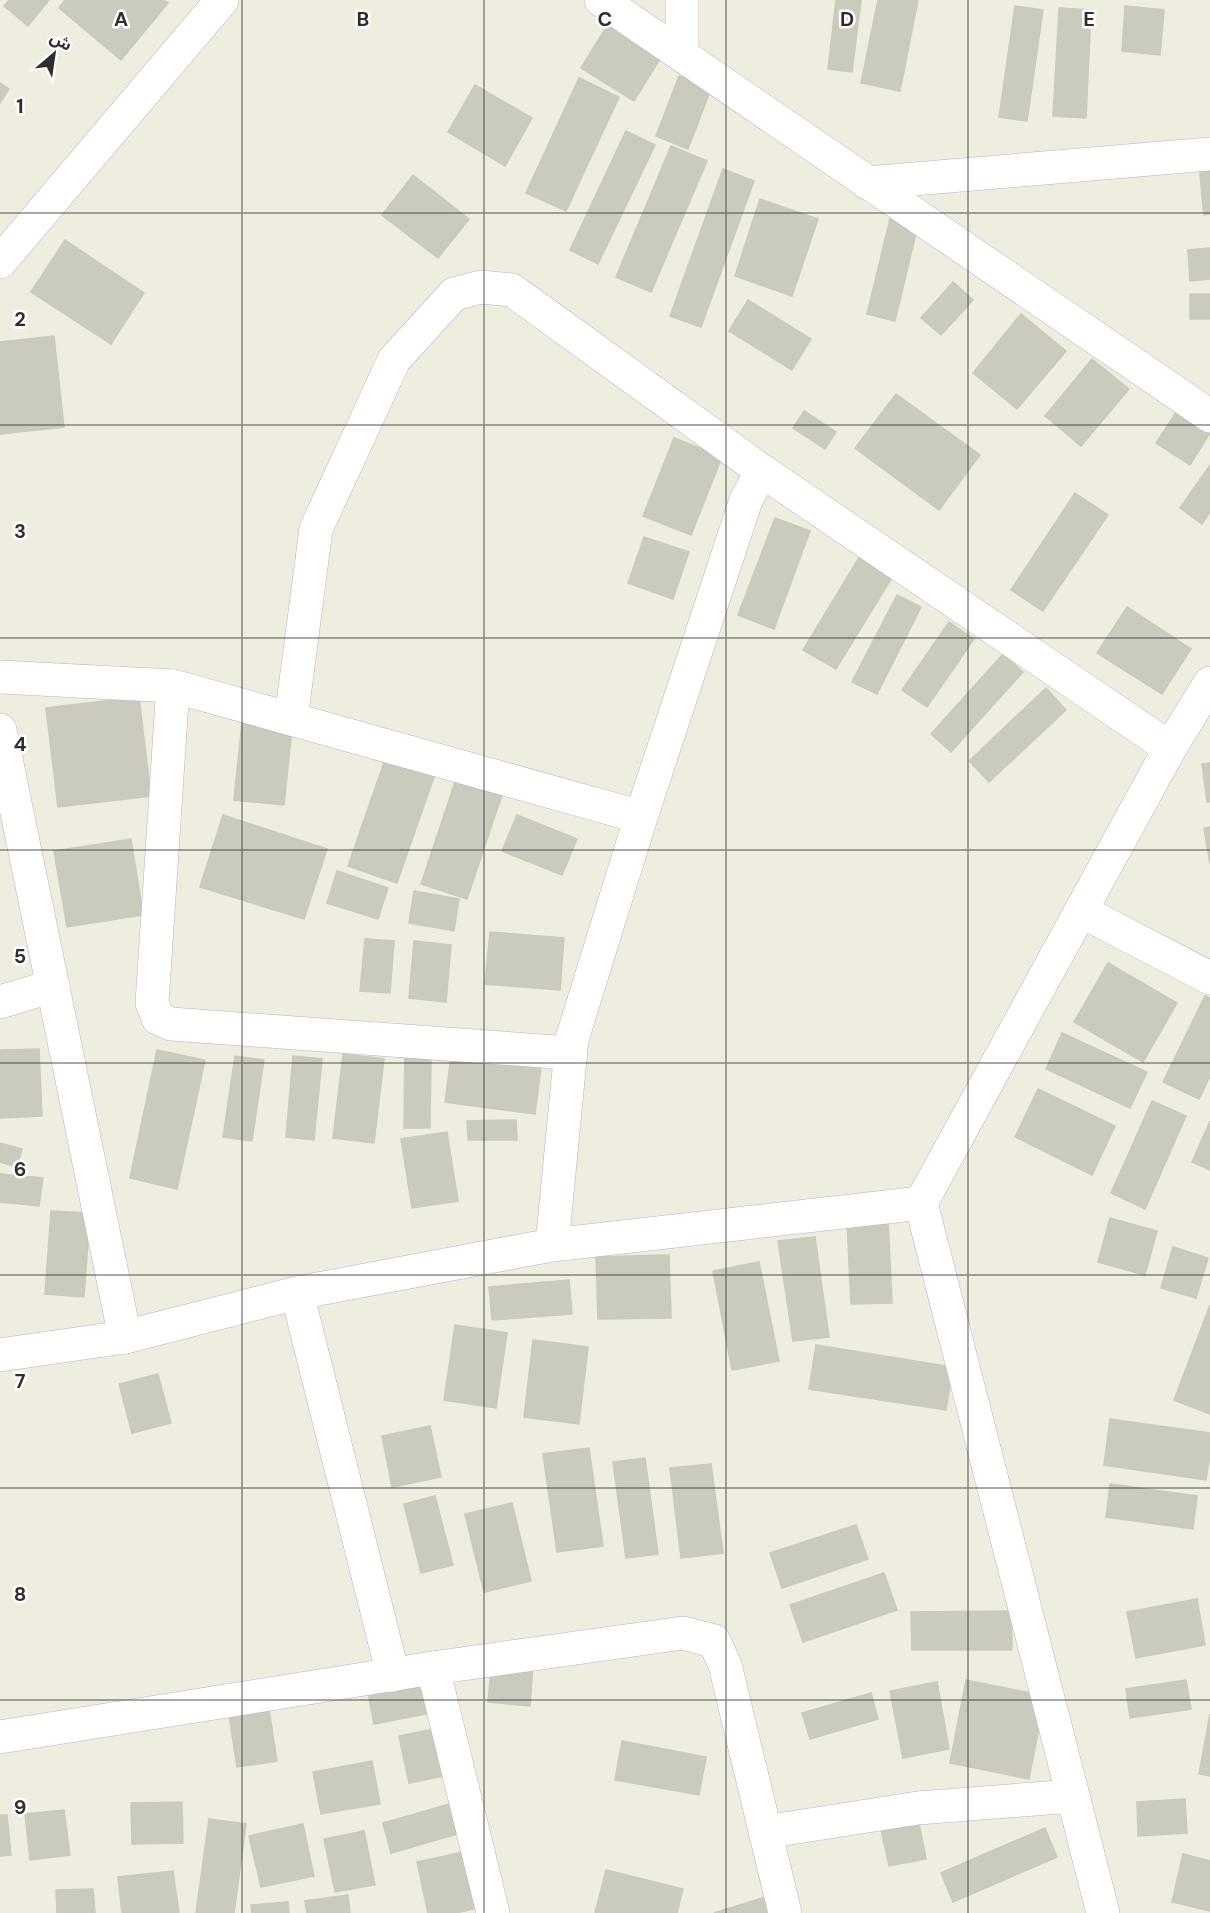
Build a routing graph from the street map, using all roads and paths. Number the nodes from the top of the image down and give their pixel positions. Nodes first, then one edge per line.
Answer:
1 (601, 0) edge
2 (682, 0) edge
3 (217, 2) edge
4 (682, 56) junction
5 (1210, 154) edge
6 (867, 183) junction
7 (0, 262) edge
8 (1210, 416) edge
9 (762, 471) junction
10 (0, 677) edge
11 (1210, 682) edge
12 (172, 686) junction
13 (291, 719) junction
14 (0, 730) edge
15 (1170, 748) junction
16 (641, 817) junction
17 (1081, 911) junction
18 (1210, 978) edge
19 (53, 986) junction
20 (0, 1002) edge
21 (570, 1053) junction
22 (921, 1203) junction
23 (552, 1245) junction
24 (297, 1293) junction
25 (125, 1337) junction
26 (0, 1355) edge
27 (432, 1668) junction
28 (393, 1675) junction
29 (0, 1737) edge
30 (1073, 1796) junction
31 (765, 1832) junction
32 (493, 1913) edge
33 (785, 1913) edge
34 (1103, 1913) edge

1 - 4 street
2 - 4 street
3 - 7 street
4 - 6 street
5 - 6 street
6 - 8 street
9 - 13 street
9 - 15 street
9 - 16 street
10 - 12 street
11 - 15 street
12 - 13 street
12 - 21 street
13 - 16 street
14 - 19 street
15 - 17 street
16 - 21 street
17 - 18 street
17 - 22 street
19 - 20 street
19 - 25 street
21 - 23 street
22 - 23 street
22 - 30 street
23 - 24 street
24 - 25 street
24 - 28 street
25 - 26 street
27 - 28 street
27 - 31 street
27 - 32 street
28 - 29 street
30 - 31 street
30 - 34 street
31 - 33 street

